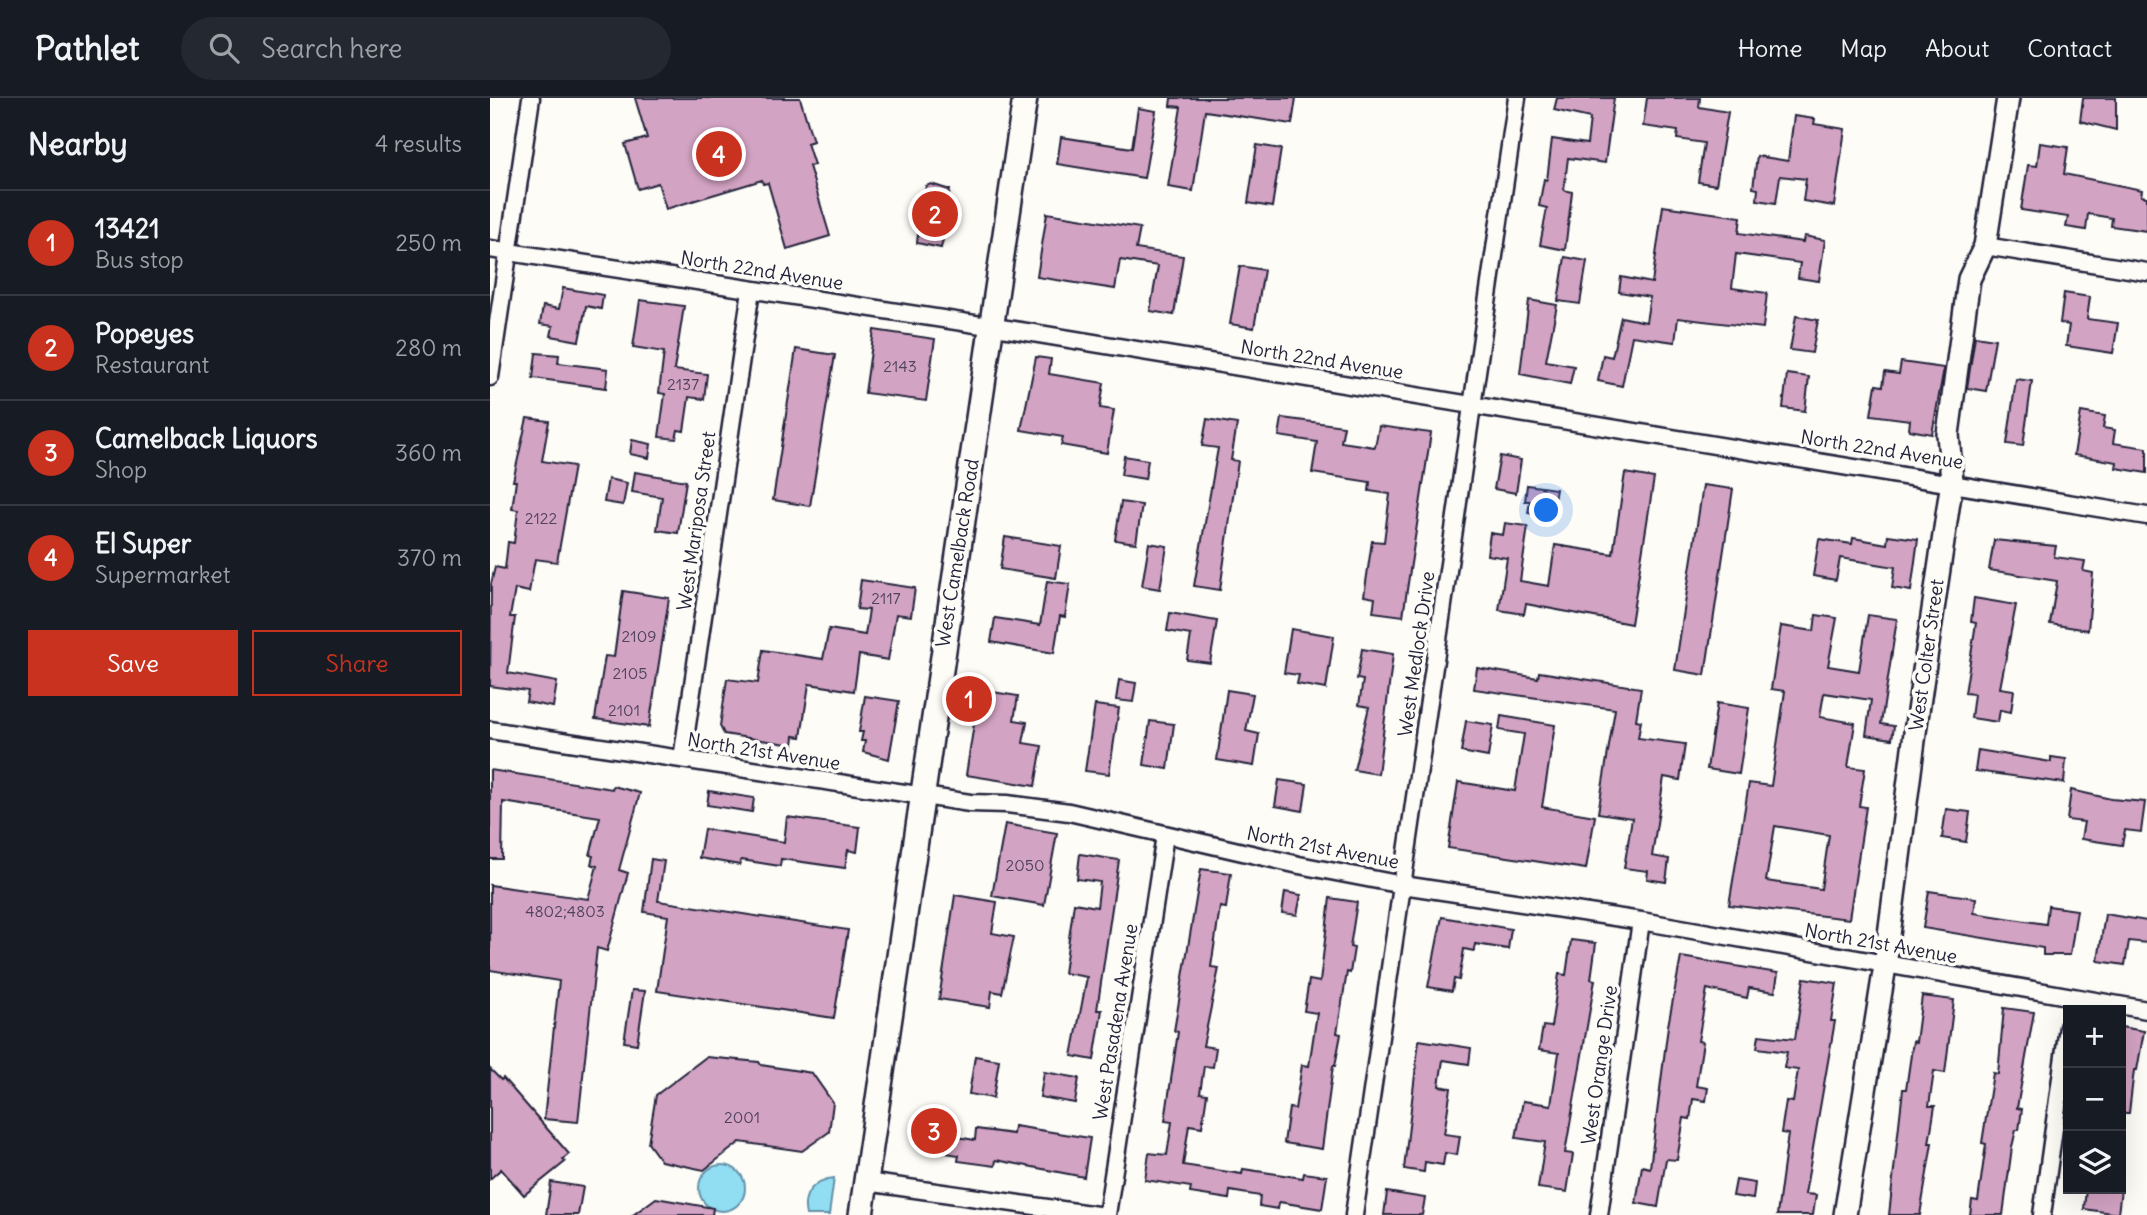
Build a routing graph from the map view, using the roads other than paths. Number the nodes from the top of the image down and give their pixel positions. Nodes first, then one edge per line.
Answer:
1 (531, 98) edge
2 (1025, 98) edge
3 (1517, 98) edge
4 (2008, 98) edge
5 (1985, 246) junction
6 (490, 249) edge
7 (508, 252) junction
8 (2147, 272) edge
9 (751, 290) junction
10 (991, 327) junction
11 (490, 377) edge
12 (1473, 406) junction
13 (1952, 481) junction
14 (2147, 516) edge
15 (490, 730) edge
16 (682, 759) junction
17 (921, 796) junction
18 (1165, 835) junction
19 (1403, 885) junction
20 (1641, 921) junction
21 (1885, 966) junction
22 (2071, 1004) edge
23 (2147, 1010) edge
24 (2063, 1063) edge
25 (866, 1182) junction
26 (860, 1215) edge
27 (1097, 1215) edge
28 (1107, 1215) edge
29 (1353, 1215) edge
30 (1599, 1215) edge
31 (1845, 1215) edge
32 (2042, 1215) edge

1 - 7 street
2 - 10 main road, West Camelback Road
3 - 12 street, West Medlock Drive
4 - 5 street, West Colter Street
5 - 8 street
5 - 13 street, West Colter Street
6 - 7 street, North 22nd Avenue
7 - 9 street, North 22nd Avenue
7 - 11 street
9 - 10 street, North 22nd Avenue
9 - 16 street, West Mariposa Street
10 - 12 street, North 22nd Avenue
10 - 17 main road, West Camelback Road
12 - 13 street, North 22nd Avenue
12 - 19 street, West Medlock Drive
13 - 14 street, North 22nd Avenue
13 - 21 street, West Colter Street
15 - 16 street, North 21st Avenue
16 - 17 street, North 21st Avenue
17 - 18 street, North 21st Avenue
17 - 25 main road, West Camelback Road
18 - 19 street, North 21st Avenue
18 - 28 street, West Pasadena Avenue
19 - 20 street, North 21st Avenue
19 - 29 street, West Medlock Drive
20 - 21 street, North 21st Avenue
20 - 30 street, West Orange Drive
21 - 22 street, North 21st Avenue
21 - 31 street, West Colter Street
22 - 23 street, North 21st Avenue
24 - 32 street
25 - 26 main road, West Camelback Road
25 - 27 street

